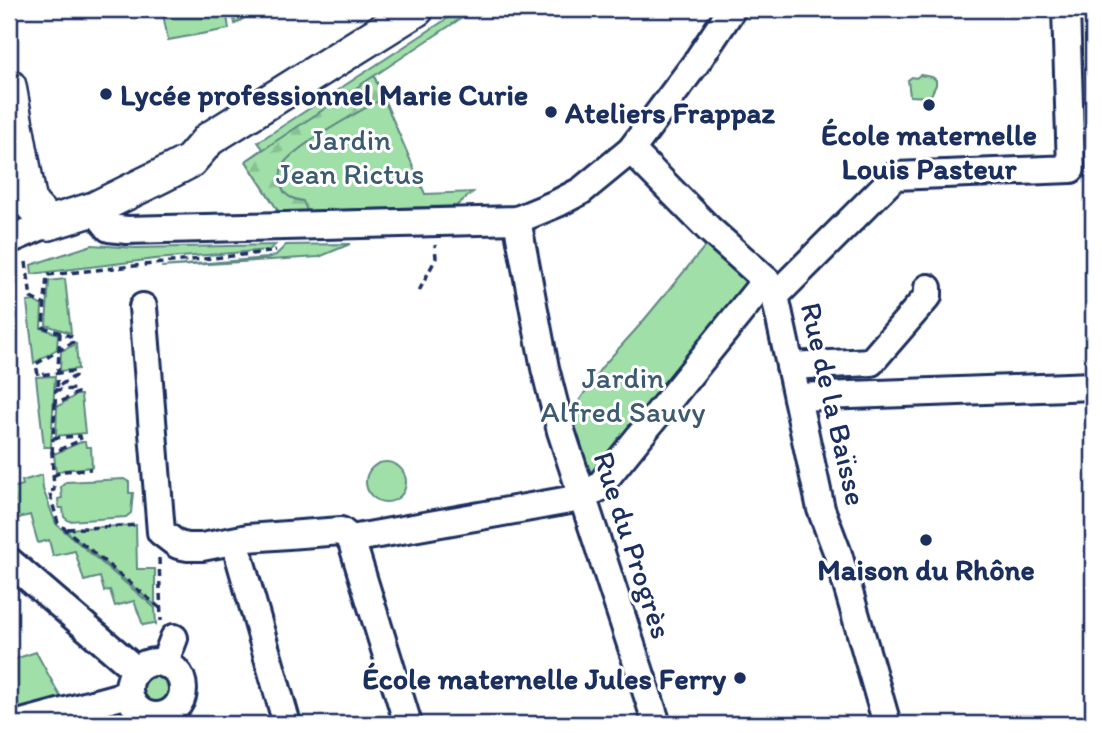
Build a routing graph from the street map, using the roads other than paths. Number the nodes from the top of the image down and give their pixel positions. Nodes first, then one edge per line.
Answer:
1 (417, 9) edge
2 (732, 9) edge
3 (1066, 9) edge
4 (9, 86) edge
5 (631, 150) junction
6 (1082, 156) edge
7 (94, 209) junction
8 (517, 220) junction
9 (49, 223) junction
10 (9, 240) edge
11 (771, 288) junction
12 (928, 288) dead end
13 (143, 307) dead end
14 (790, 366) junction
15 (1093, 386) edge
16 (797, 397) junction
17 (582, 498) junction
18 (351, 539) junction
19 (234, 542) junction
20 (9, 561) edge
21 (165, 665) junction
22 (148, 720) edge
23 (18, 724) edge
24 (287, 724) edge
25 (408, 724) edge
26 (657, 724) edge
27 (887, 724) edge

1 - 7 main road
2 - 5 street
3 - 6 street
4 - 9 main road
5 - 8 street
5 - 11 street, Rue de la Baïsse
6 - 11 street
7 - 8 street
7 - 9 main road
8 - 17 street, Rue du Progrès
9 - 10 street
11 - 14 street, Rue de la Baïsse
11 - 17 street
12 - 14 street
13 - 19 street
14 - 16 street, Rue de la Baïsse
15 - 16 street
16 - 27 street, Rue de la Baïsse
17 - 18 street
17 - 26 street, Rue du Progrès
18 - 19 street
18 - 25 street
19 - 24 street
20 - 21 street
21 - 22 street
21 - 22 street
21 - 23 street

